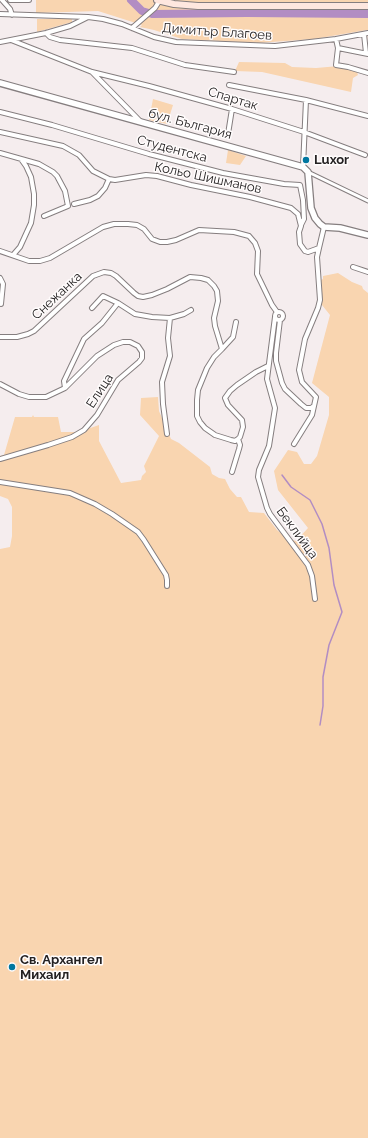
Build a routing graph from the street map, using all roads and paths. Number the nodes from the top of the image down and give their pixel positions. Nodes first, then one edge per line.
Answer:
1 (2, 0) edge
2 (10, 0) edge
3 (29, 0) edge
4 (159, 0) edge
5 (368, 6) edge
6 (10, 9) junction
7 (0, 14) edge
8 (12, 15) junction
9 (88, 17) junction
10 (132, 28) junction
11 (46, 33) junction
12 (366, 34) edge
13 (336, 39) junction
14 (10, 40) junction
15 (0, 42) edge
16 (338, 48) junction
17 (367, 53) edge
18 (92, 72) junction
19 (234, 72) dead end
20 (368, 72) edge
21 (0, 83) edge
22 (229, 85) dead end
23 (306, 100) junction
24 (232, 109) junction
25 (0, 112) edge
26 (368, 116) edge
27 (141, 122) junction
28 (0, 132) edge
29 (304, 132) junction
30 (228, 134) dead end
31 (0, 153) edge
32 (365, 155) dead end
33 (21, 159) junction
34 (302, 167) junction
35 (308, 172) junction
36 (109, 179) junction
37 (368, 201) edge
38 (74, 204) dead end
39 (44, 216) dead end
40 (301, 226) junction
41 (323, 226) junction
42 (368, 234) edge
43 (319, 248) junction
44 (0, 251) edge
45 (13, 255) junction
46 (353, 266) dead end
47 (368, 272) edge
48 (0, 278) edge
49 (118, 303) junction
50 (1, 304) edge
51 (92, 308) dead end
52 (192, 310) dead end
53 (277, 312) junction
54 (275, 317) junction
55 (170, 318) junction
56 (280, 320) junction
57 (236, 322) dead end
58 (0, 337) edge
59 (222, 349) junction
60 (268, 366) junction
61 (0, 384) edge
62 (64, 388) junction
63 (314, 406) junction
64 (167, 434) dead end
65 (238, 439) junction
66 (294, 444) dead end
67 (0, 459) edge
68 (232, 472) dead end
69 (0, 482) edge
70 (167, 586) dead end
71 (315, 599) dead end

1 - 6 street
2 - 3 street
2 - 6 street
4 - 5 main road
4 - 10 street
6 - 8 street
7 - 8 street, Димитър Благоев
8 - 9 street, Димитър Благоев
9 - 10 street, Димитър Благоев
9 - 11 street
10 - 13 street, Димитър Благоев
11 - 14 street
11 - 19 street
12 - 13 street, Димитър Благоев
12 - 17 street
13 - 16 street
14 - 15 street
14 - 18 street, Спартак
16 - 17 street
16 - 20 street
18 - 24 street, Спартак
18 - 27 street
21 - 27 street, бул. България
22 - 23 street
23 - 26 street
23 - 29 street
24 - 29 street, Спартак
24 - 30 street
25 - 40 street, Студентска
27 - 34 street, бул. България
28 - 36 street
29 - 32 street, Спартак
29 - 34 street
31 - 33 street
33 - 39 street
33 - 45 street
34 - 35 street, бул. България
35 - 37 street, бул. България
35 - 41 street
36 - 38 street
36 - 40 street, Кольо Шишманов
40 - 43 street, Кольо Шишманов
41 - 42 street
41 - 43 street
43 - 63 street
44 - 45 street
45 - 53 street
46 - 47 street
48 - 50 street
49 - 51 street
49 - 55 street
49 - 62 street
52 - 55 street
53 - 54 street
53 - 56 street
54 - 56 street
54 - 60 street, Беклийца
55 - 64 street
56 - 63 street
57 - 59 street
58 - 59 street, Снежанка
59 - 65 street
60 - 65 street
60 - 71 street, Беклийца
61 - 62 street, Елица
62 - 67 street, Елица
63 - 66 street
65 - 68 street
69 - 70 street

